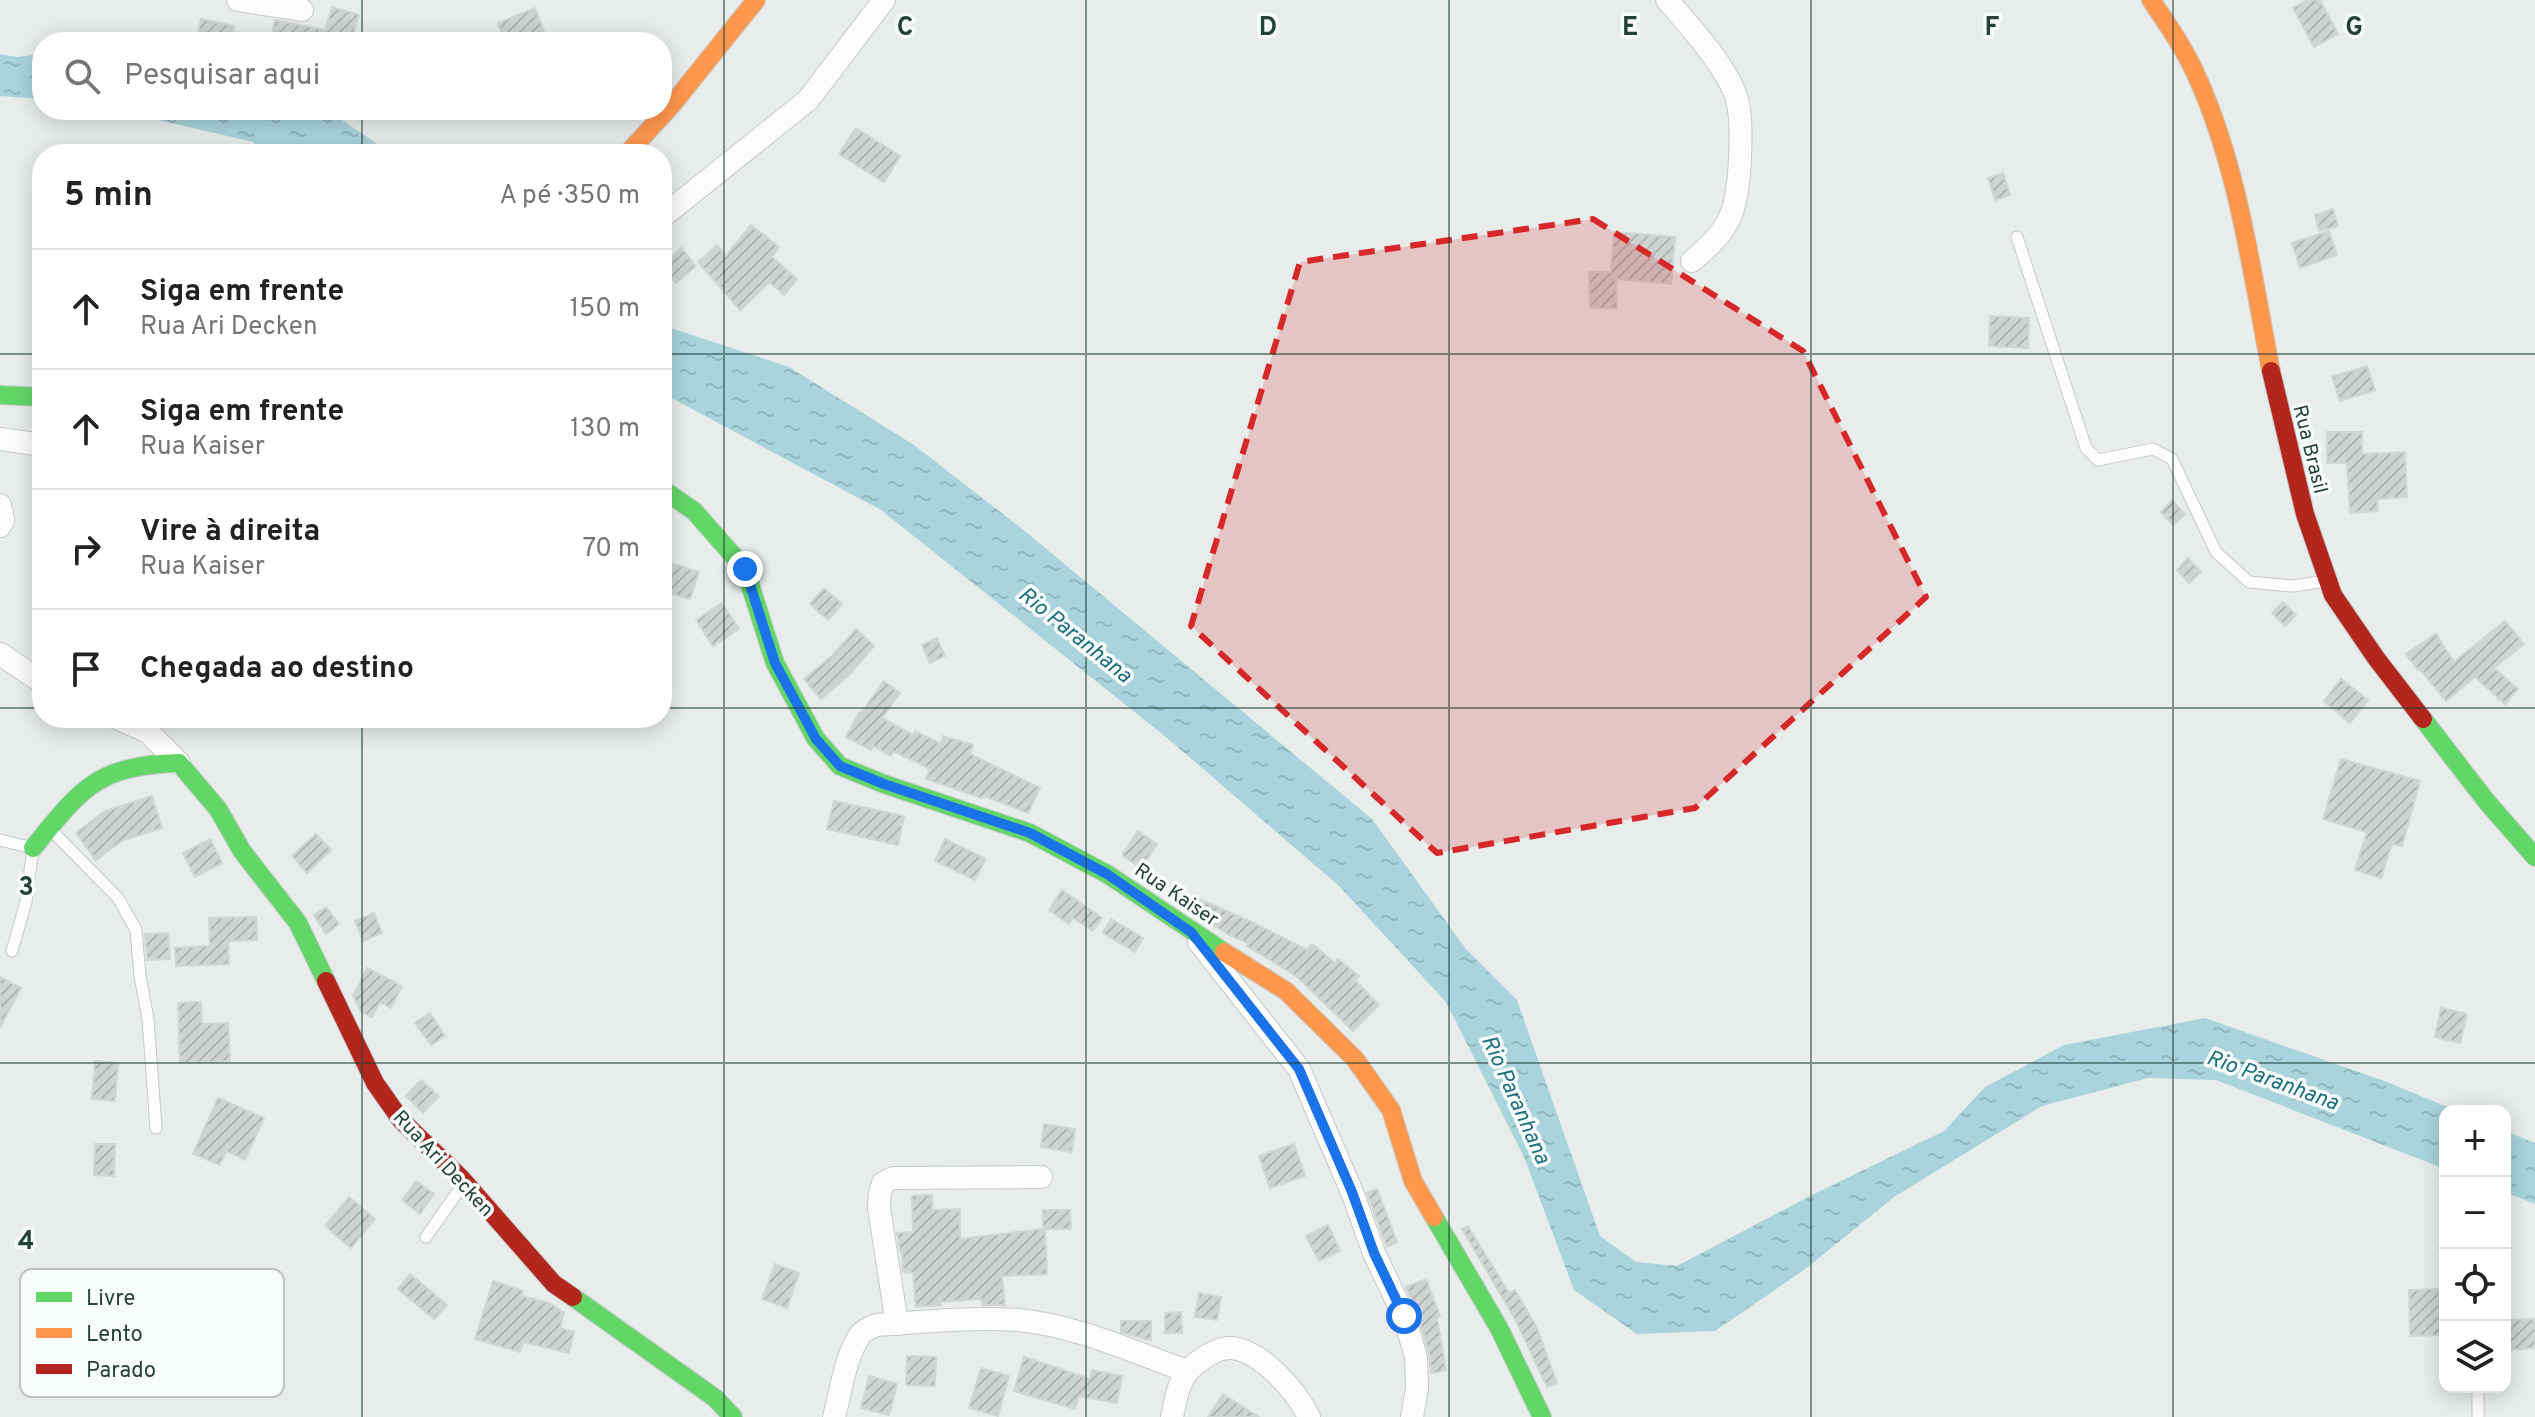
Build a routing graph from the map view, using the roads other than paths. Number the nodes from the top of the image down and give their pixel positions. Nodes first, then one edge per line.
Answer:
1 (238, 0) edge
2 (756, 0) edge
3 (884, 0) edge
4 (1667, 0) edge
5 (2151, 0) edge
6 (302, 10) dead end
7 (672, 105) edge
8 (658, 120) edge
9 (636, 144) edge
10 (672, 209) edge
11 (2017, 237) dead end
12 (1692, 261) dead end
13 (0, 395) edge
14 (32, 397) edge
15 (0, 439) edge
16 (32, 444) edge
17 (672, 496) edge
18 (0, 505) edge
19 (0, 526) edge
20 (2328, 581) junction
21 (0, 654) edge
22 (32, 675) edge
23 (139, 728) edge
24 (179, 763) junction
25 (50, 828) junction
26 (0, 840) edge
27 (33, 848) junction
28 (2535, 857) edge
29 (1191, 932) junction
30 (12, 951) dead end
31 (156, 1128) dead end
32 (1041, 1177) dead end
33 (464, 1183) junction
34 (426, 1237) dead end
35 (897, 1324) junction
36 (1187, 1371) junction
37 (2478, 1393) edge
38 (733, 1417) edge
39 (834, 1417) edge
40 (1172, 1417) edge
41 (1309, 1417) edge
42 (1412, 1417) edge
43 (1542, 1417) edge
44 (2478, 1417) edge

1 - 6 street
2 - 7 street
3 - 10 street
4 - 12 street
5 - 20 street, Rua Brasil
8 - 9 street
11 - 20 lane
13 - 14 street
15 - 16 street
17 - 29 street, Rua Kaiser
18 - 19 street
20 - 28 street, Rua Brasil
21 - 22 street
23 - 24 street, Rua Ari Decken
24 - 25 street
24 - 33 street, Rua Ari Decken
25 - 27 street
25 - 31 lane
26 - 27 lane
27 - 30 lane
29 - 42 street
29 - 43 street, Rua Kaiser
32 - 35 street
33 - 34 lane
33 - 38 street, Rua Ari Decken
35 - 36 street
35 - 39 street
36 - 40 street
36 - 41 street
37 - 44 lane

